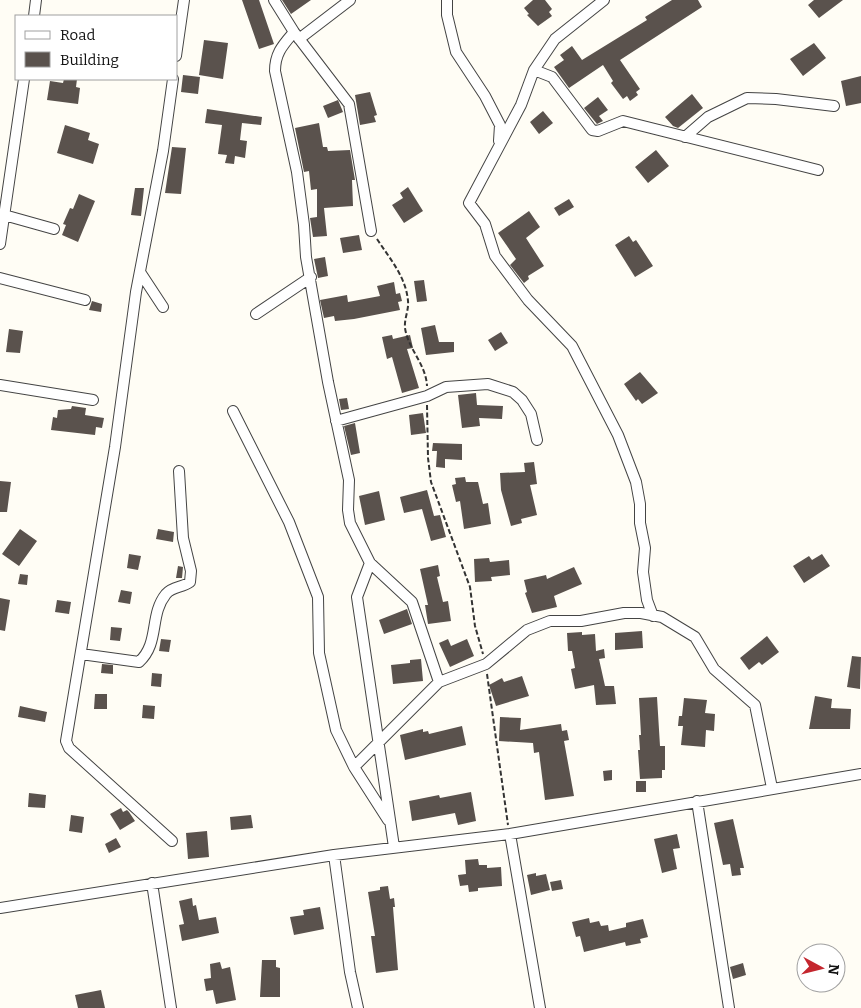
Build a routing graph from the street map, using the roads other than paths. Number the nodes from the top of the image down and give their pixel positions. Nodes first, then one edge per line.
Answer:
1 (36, 0) edge
2 (184, 0) edge
3 (274, 0) edge
4 (350, 0) edge
5 (447, 0) edge
6 (604, 0) edge
7 (34, 15) edge
8 (296, 35) junction
9 (178, 42) edge
10 (534, 70) junction
11 (24, 80) edge
12 (173, 80) edge
13 (834, 106) dead end
14 (685, 137) junction
15 (499, 144) junction
16 (818, 170) dead end
17 (4, 215) junction
18 (54, 229) dead end
19 (371, 231) road end
20 (0, 244) edge
21 (140, 272) junction
22 (310, 277) junction
23 (0, 278) edge
24 (84, 300) dead end
25 (163, 307) dead end
26 (256, 314) dead end
27 (0, 385) edge
28 (93, 400) dead end
29 (233, 411) dead end
30 (336, 421) junction
31 (537, 440) dead end
32 (179, 472) dead end
33 (370, 563) junction
34 (653, 616) junction
35 (80, 654) junction
36 (439, 682) junction
37 (377, 743) junction
38 (354, 767) junction
39 (861, 774) edge
40 (772, 788) junction
41 (697, 801) junction
42 (390, 823) junction
43 (510, 834) junction
44 (172, 841) dead end
45 (394, 847) junction
46 (334, 855) junction
47 (152, 883) junction
48 (0, 908) edge
49 (171, 1008) edge
50 (358, 1008) edge
51 (540, 1008) edge
52 (729, 1008) edge

1 - 7 street
2 - 9 street
3 - 8 street
4 - 8 street
5 - 15 street
6 - 10 street
8 - 19 street
8 - 22 street
10 - 14 street
10 - 15 street
11 - 17 street
12 - 21 street
13 - 14 street
14 - 16 street
15 - 34 street
17 - 18 street
17 - 20 street
21 - 25 street
21 - 35 street
22 - 26 street
22 - 30 street
23 - 24 street
27 - 28 street
29 - 38 street
30 - 31 street
30 - 33 street
32 - 35 street
33 - 36 street
33 - 37 street
34 - 36 street
34 - 40 street
35 - 44 street
36 - 37 street
37 - 38 street
37 - 42 street
38 - 42 street
39 - 40 street
40 - 41 street
41 - 43 street
41 - 52 street
42 - 45 street
43 - 45 street
43 - 51 street
45 - 46 street
46 - 47 street
46 - 50 street
47 - 48 street
47 - 49 street

